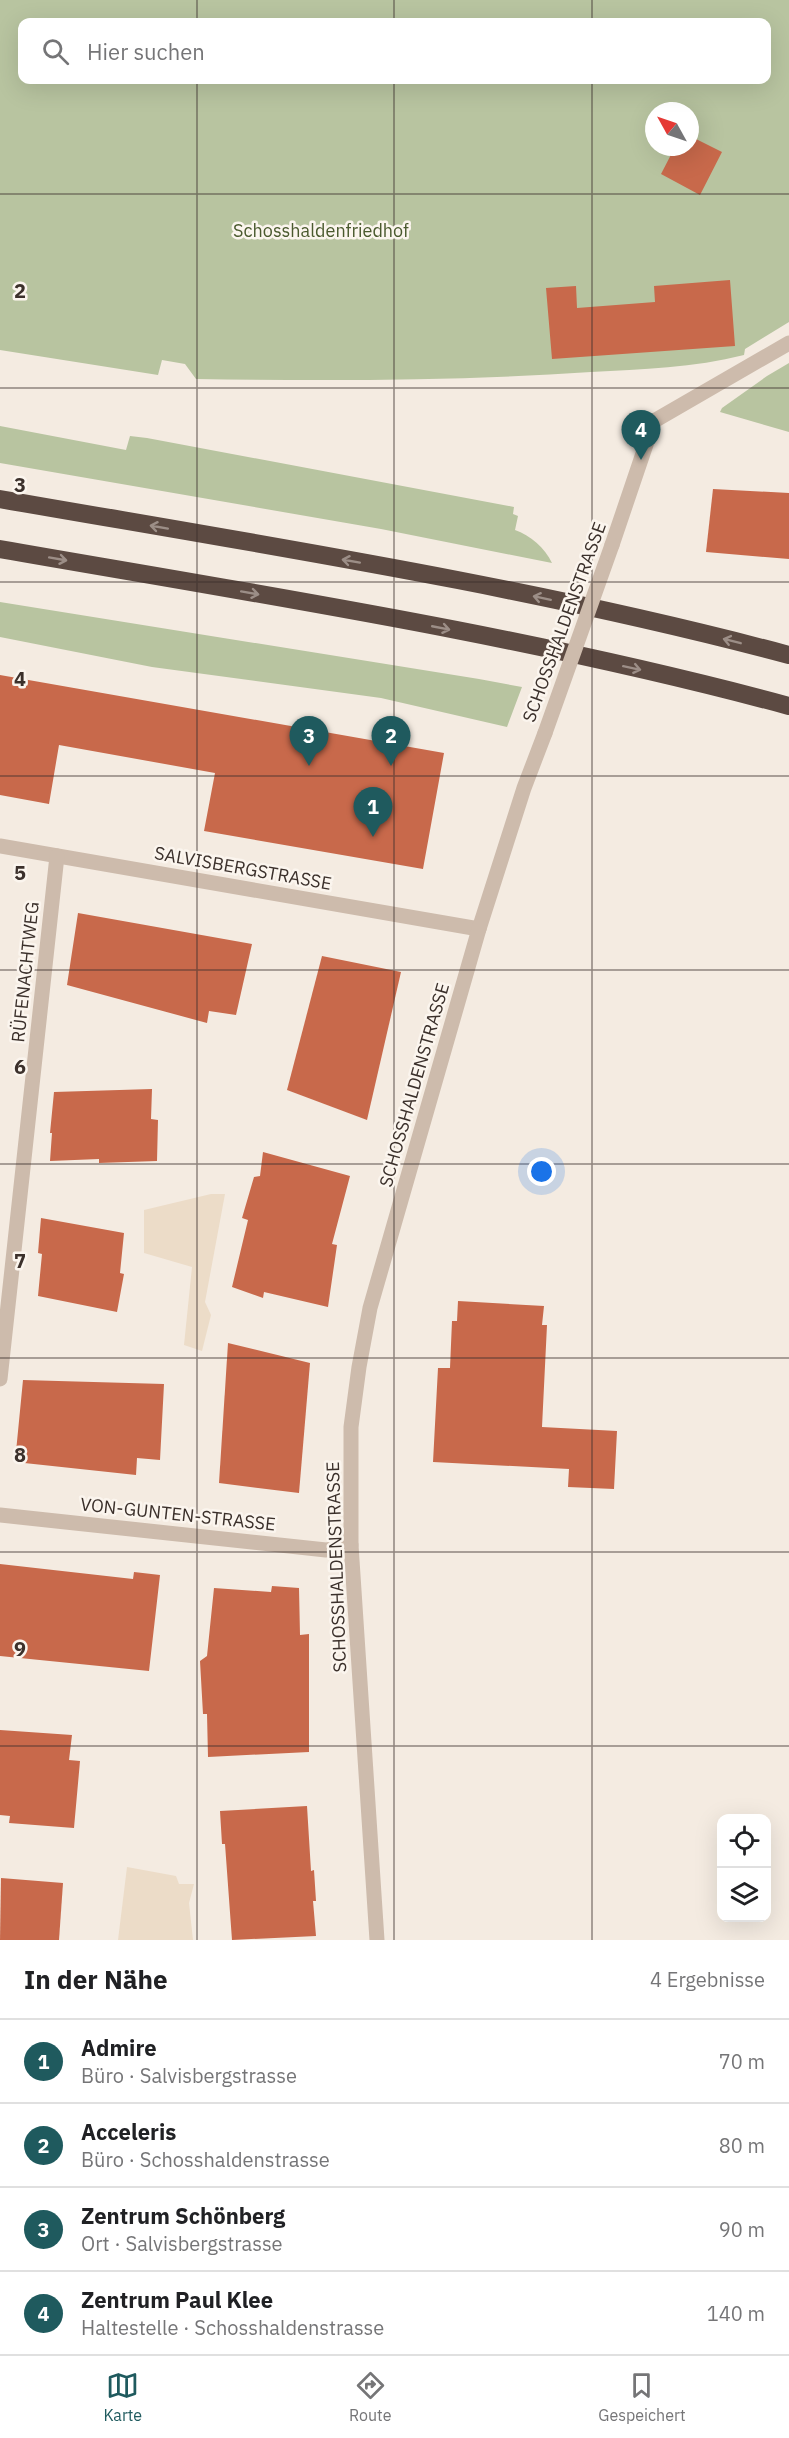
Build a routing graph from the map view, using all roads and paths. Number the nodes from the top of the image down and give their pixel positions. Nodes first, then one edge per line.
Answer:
1 (789, 343) edge
2 (0, 499) edge
3 (0, 549) edge
4 (789, 655) edge
5 (789, 706) edge
6 (0, 846) edge
7 (57, 856) junction
8 (479, 930) junction
9 (0, 1379) edge
10 (0, 1515) edge
11 (351, 1545) junction
12 (377, 1940) edge

1 - 8 street, SCHOSSHALDENSTRASSE, bridge
4 -> 2 highway
3 -> 5 highway
6 - 7 street, SALVISBERGSTRASSE
7 - 8 street, SALVISBERGSTRASSE
7 - 9 street, RÜFENACHTWEG
8 - 11 street, SCHOSSHALDENSTRASSE
10 - 11 street, VON-GUNTEN-STRASSE
11 - 12 street, SCHOSSHALDENSTRASSE

